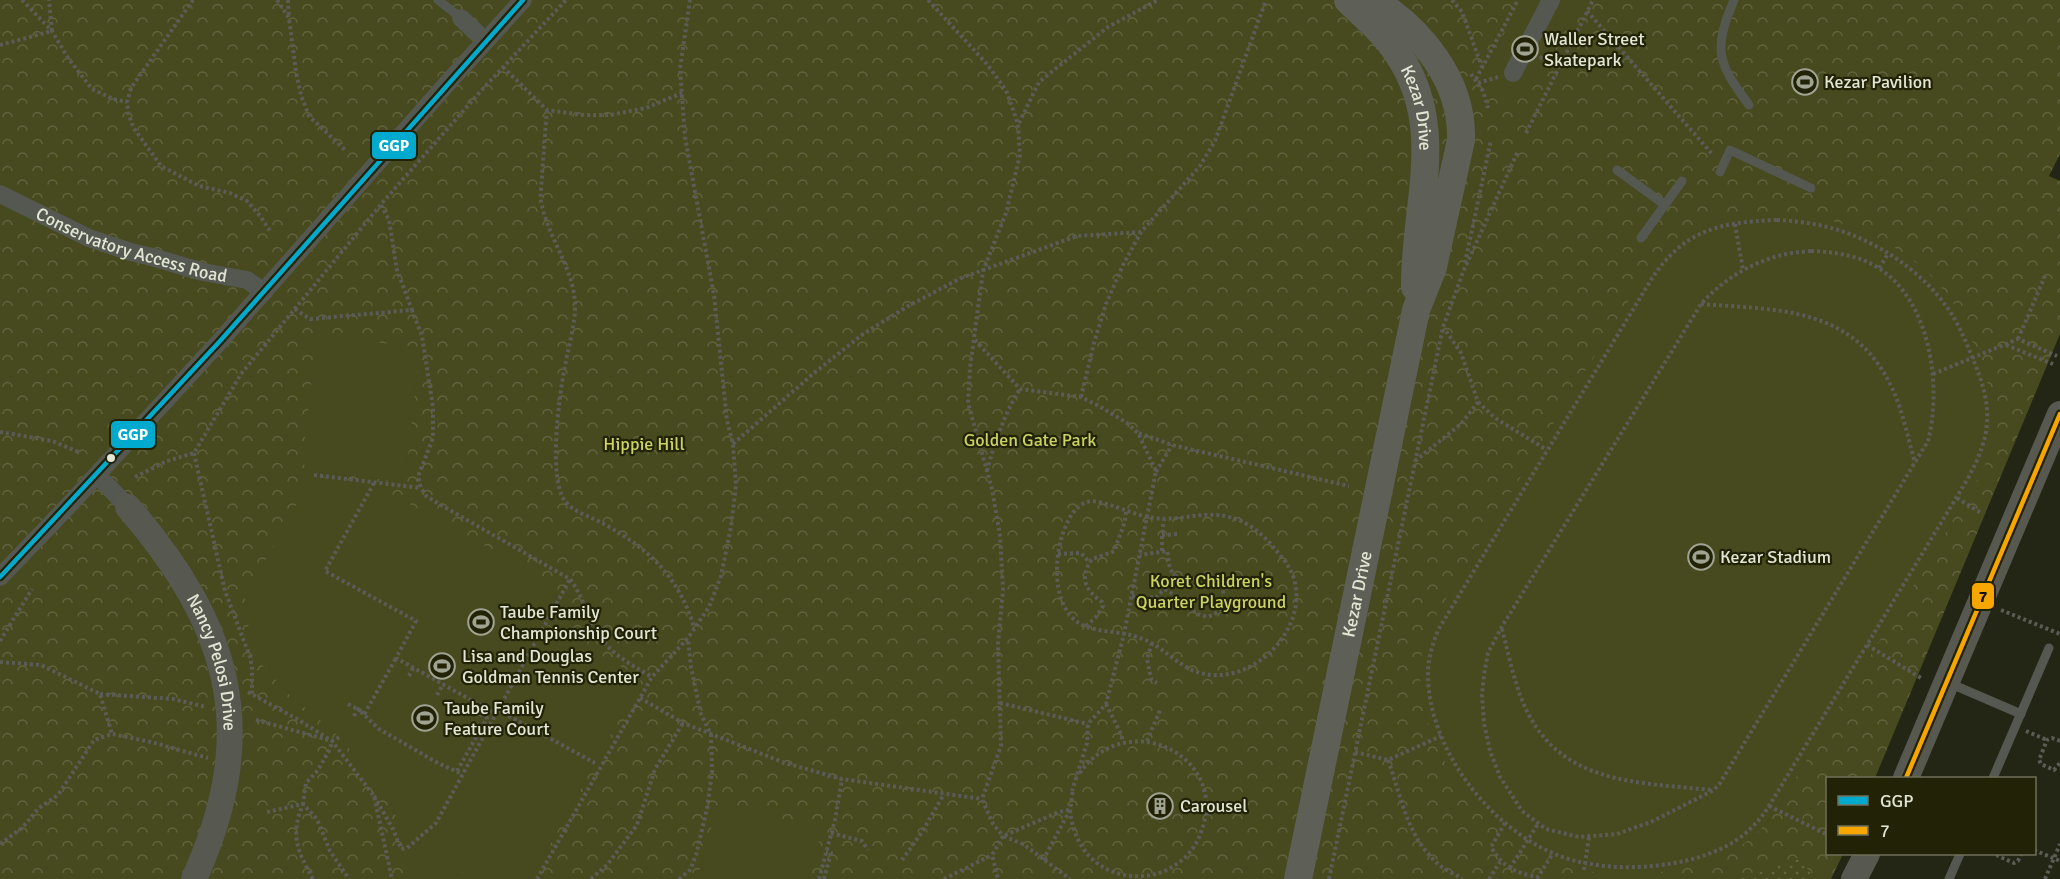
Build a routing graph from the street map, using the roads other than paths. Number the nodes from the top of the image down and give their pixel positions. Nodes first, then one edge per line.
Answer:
1 (438, 0) edge
2 (523, 0) edge
3 (1348, 0) edge
4 (1373, 0) edge
5 (1551, 0) edge
6 (1734, 0) edge
7 (461, 18) joint
8 (485, 41) junction
9 (1398, 53) junction
10 (1513, 73) dead end
11 (1749, 105) dead end
12 (1461, 126) junction
13 (1721, 169) road end
14 (1617, 170) dead end
15 (1682, 181) dead end
16 (1811, 188) dead end
17 (0, 194) edge
18 (1665, 205) junction
19 (1421, 224) junction
20 (1641, 238) dead end
21 (264, 292) junction
22 (1416, 310) junction
23 (2060, 414) edge
24 (97, 474) junction
25 (128, 507) joint
26 (0, 577) edge
27 (2049, 648) dead end
28 (1947, 682) junction
29 (2021, 714) junction
30 (1906, 777) edge
31 (1992, 777) edge
32 (1866, 855) edge
33 (1881, 855) edge
34 (1960, 855) edge
35 (200, 876) edge
36 (1298, 879) edge
37 (1854, 879) edge
38 (1871, 879) edge
39 (1949, 879) edge

1 - 7 lane
2 - 8 street
3 - 9 main road, Kezar Drive
4 - 12 main road, Kezar Drive
5 - 10 street
6 - 11 lane
7 - 8 street
8 - 21 street
9 - 12 main road
9 - 19 main road, Kezar Drive
12 - 19 main road
12 - 22 main road, Kezar Drive
13 - 16 lane
14 - 18 lane
15 - 18 lane
17 - 21 street, Conservatory Access Road
18 - 20 lane
19 - 22 main road, Kezar Drive
21 - 24 street
22 - 36 main road, Kezar Drive
23 - 28 main road
24 - 25 street, Nancy Pelosi Drive
24 - 26 street
25 - 35 main road, Nancy Pelosi Drive
27 - 29 lane
28 - 29 lane
28 - 30 main road
29 - 31 lane
32 - 37 main road
33 - 38 main road
34 - 39 lane

